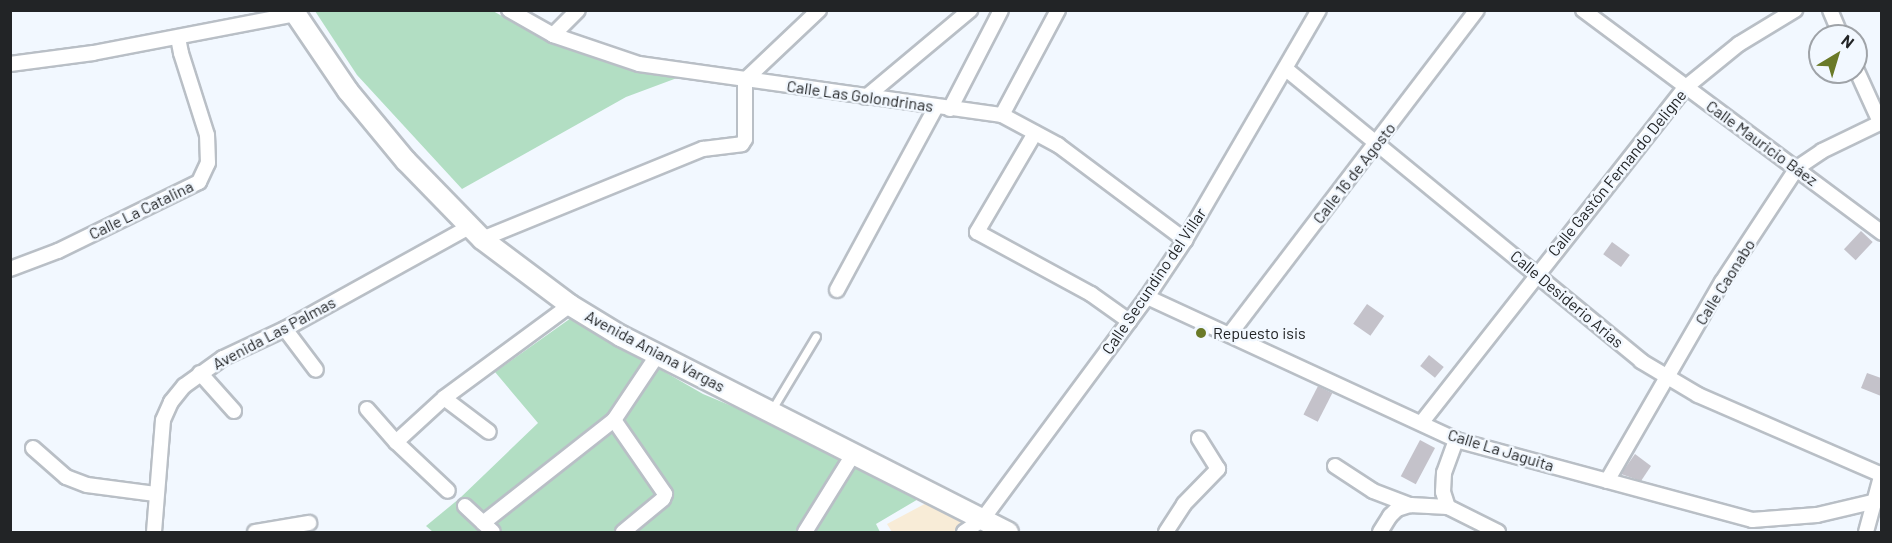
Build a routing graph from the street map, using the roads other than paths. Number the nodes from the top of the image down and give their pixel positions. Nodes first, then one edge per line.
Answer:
1 (509, 10) edge
2 (578, 10) edge
3 (819, 10) edge
4 (970, 10) edge
5 (1001, 10) edge
6 (1058, 10) edge
7 (1319, 10) edge
8 (1477, 10) edge
9 (1583, 10) edge
10 (1795, 10) edge
11 (1830, 10) edge
12 (294, 12) edge
13 (1836, 24) edge
14 (553, 35) junction
15 (178, 37) junction
16 (10, 64) edge
17 (1286, 69) junction
18 (745, 80) junction
19 (1863, 84) edge
20 (1686, 87) junction
21 (866, 97) junction
22 (943, 108) junction
23 (1002, 116) junction
24 (1881, 122) edge
25 (1035, 133) junction
26 (1378, 142) junction
27 (1797, 168) junction
28 (475, 233) junction
29 (1881, 233) edge
30 (1185, 240) junction
31 (10, 269) edge
32 (1537, 274) junction
33 (837, 290) dead end
34 (1146, 297) junction
35 (570, 305) junction
36 (1129, 321) junction
37 (285, 329) junction
38 (1230, 334) junction
39 (816, 336) dead end
40 (658, 354) junction
41 (316, 370) dead end
42 (200, 373) junction
43 (1668, 378) junction
44 (444, 398) junction
45 (367, 409) dead end
46 (234, 411) dead end
47 (771, 411) junction
48 (614, 420) junction
49 (1422, 422) junction
50 (489, 432) dead end
51 (1199, 438) dead end
52 (1456, 440) junction
53 (396, 442) junction
54 (33, 448) dead end
55 (854, 453) junction
56 (1335, 466) dead end
57 (1881, 474) edge
58 (1607, 481) junction
59 (448, 492) dead end
60 (155, 494) junction
61 (1876, 501) junction
62 (1410, 504) junction
63 (465, 506) dead end
64 (1448, 507) junction
65 (982, 520) junction
66 (309, 523) dead end
67 (488, 528) edge
68 (154, 532) edge
69 (255, 532) edge
70 (623, 532) edge
71 (805, 532) edge
72 (964, 532) edge
73 (1008, 532) edge
74 (1166, 532) edge
75 (1380, 532) edge
76 (1498, 532) edge
77 (1866, 532) edge

1 - 14 street, Calle Las Golondrinas
2 - 14 street
3 - 18 street
4 - 21 street
5 - 22 street
6 - 23 street
7 - 17 street, Calle Secundino del Villar
8 - 26 street, Calle 16 de Agosto
9 - 20 street, Calle Mauricio Báez
10 - 20 street, Calle Gastón Fernando Deligne
11 - 13 street
12 - 15 street
12 - 28 main road, Avenida Aniana Vargas
14 - 18 street, Calle Las Golondrinas
15 - 16 street
15 - 31 street, Calle La Catalina
17 - 26 street, Calle Desiderio Arias
17 - 30 street, Calle Secundino del Villar
18 - 21 street, Calle Las Golondrinas
18 - 28 street, Avenida Las Palmas
19 - 24 street
20 - 27 street, Calle Mauricio Báez
20 - 32 street, Calle Gastón Fernando Deligne
21 - 22 street, Calle Las Golondrinas
22 - 23 street, Calle Las Golondrinas
22 - 33 street
23 - 25 street, Calle Las Golondrinas
24 - 27 street, Calle Caonabo
25 - 30 street, Calle Las Golondrinas
25 - 36 street
26 - 32 street, Calle Desiderio Arias
26 - 38 street, Calle 16 de Agosto
27 - 29 street, Calle Mauricio Báez
27 - 43 street, Calle Caonabo
28 - 35 main road, Avenida Aniana Vargas
28 - 37 street, Avenida Las Palmas
30 - 34 street, Calle Secundino del Villar
32 - 43 street, Calle Desiderio Arias
32 - 49 street, Calle Gastón Fernando Deligne
34 - 36 street, Calle Secundino del Villar
34 - 38 street, Calle La Jaguita
35 - 40 main road, Avenida Aniana Vargas
35 - 44 street
36 - 65 street, Calle Secundino del Villar
37 - 41 street
37 - 42 street, Avenida Las Palmas
38 - 49 street, Calle La Jaguita
39 - 47 lane
40 - 47 main road, Avenida Aniana Vargas
40 - 48 street
42 - 46 street
42 - 60 street, Avenida Las Palmas
43 - 57 street, Calle Desiderio Arias
43 - 58 street, Calle Caonabo
44 - 50 street
44 - 53 street
45 - 53 street
47 - 55 main road, Avenida Aniana Vargas
48 - 67 street
48 - 70 street
49 - 52 street, Calle La Jaguita
51 - 74 street
52 - 58 street, Calle La Jaguita
52 - 64 street
53 - 59 street
54 - 60 street
55 - 65 main road, Avenida Aniana Vargas
55 - 71 street
56 - 62 street
57 - 61 street
58 - 61 street, Calle La Jaguita
60 - 68 street, Avenida Las Palmas
61 - 77 street
62 - 64 street
62 - 75 street
63 - 67 street
64 - 76 street
65 - 72 street, Calle Secundino del Villar
65 - 73 main road, Avenida Aniana Vargas
66 - 69 street

